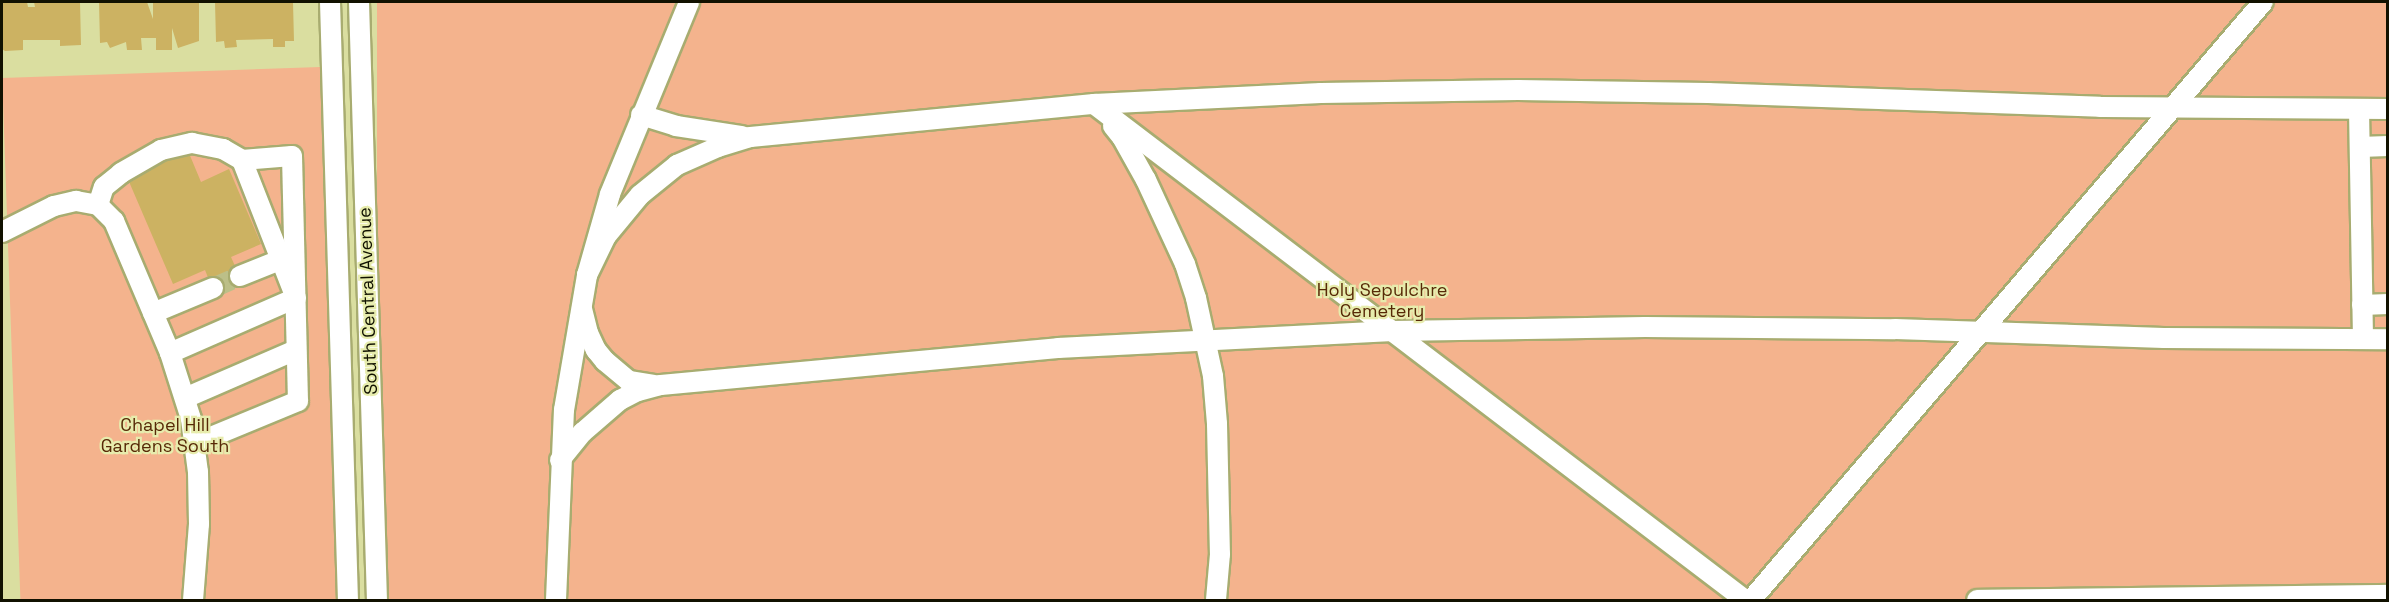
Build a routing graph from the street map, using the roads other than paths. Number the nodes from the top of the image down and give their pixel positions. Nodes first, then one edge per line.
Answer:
1 (330, 2) edge
2 (359, 2) edge
3 (689, 2) edge
4 (2263, 2) edge
5 (1094, 104) junction
6 (2174, 107) junction
7 (2359, 109) junction
8 (2388, 109) edge
9 (641, 115) junction
10 (750, 136) junction
11 (2388, 146) edge
12 (2360, 147) junction
13 (242, 160) junction
14 (98, 205) junction
15 (2, 232) edge
16 (280, 260) junction
17 (587, 275) junction
18 (240, 276) tunnel mouth
19 (213, 288) tunnel mouth
20 (296, 298) junction
21 (581, 303) junction
22 (2388, 304) edge
23 (2362, 305) junction
24 (153, 313) junction
25 (1393, 331) junction
26 (1980, 332) junction
27 (2362, 339) junction
28 (2388, 339) edge
29 (1205, 340) junction
30 (296, 350) junction
31 (170, 353) junction
32 (660, 385) junction
33 (185, 398) junction
34 (194, 444) junction
35 (560, 460) junction
36 (2388, 595) edge
37 (193, 600) edge
38 (348, 600) edge
39 (377, 600) edge
40 (556, 600) edge
41 (1216, 600) edge
42 (1745, 600) edge
43 (1752, 600) edge
44 (1977, 600) edge

1 - 38 street, South Central Avenue
2 - 39 street, South Central Avenue
3 - 9 street
4 - 6 street
5 - 6 street
5 - 10 street
5 - 25 street
5 - 29 street
6 - 7 street
6 - 26 street
7 - 8 street
7 - 12 street
9 - 10 street
9 - 17 street
10 - 17 street
11 - 12 street
12 - 23 street
13 - 14 street
13 - 16 street
13 - 20 street
14 - 15 street
14 - 24 street
16 - 18 street
16 - 20 street
17 - 21 street
19 - 24 street
20 - 30 street
20 - 31 street
21 - 32 street
21 - 35 street
22 - 23 street
23 - 27 street
24 - 31 street
25 - 26 street
25 - 29 street
25 - 42 street
26 - 27 street
26 - 43 street
27 - 28 street
29 - 32 street
29 - 41 street
30 - 33 street
30 - 34 street
31 - 33 street
32 - 35 street
33 - 34 street
34 - 37 street
35 - 40 street
36 - 44 street

